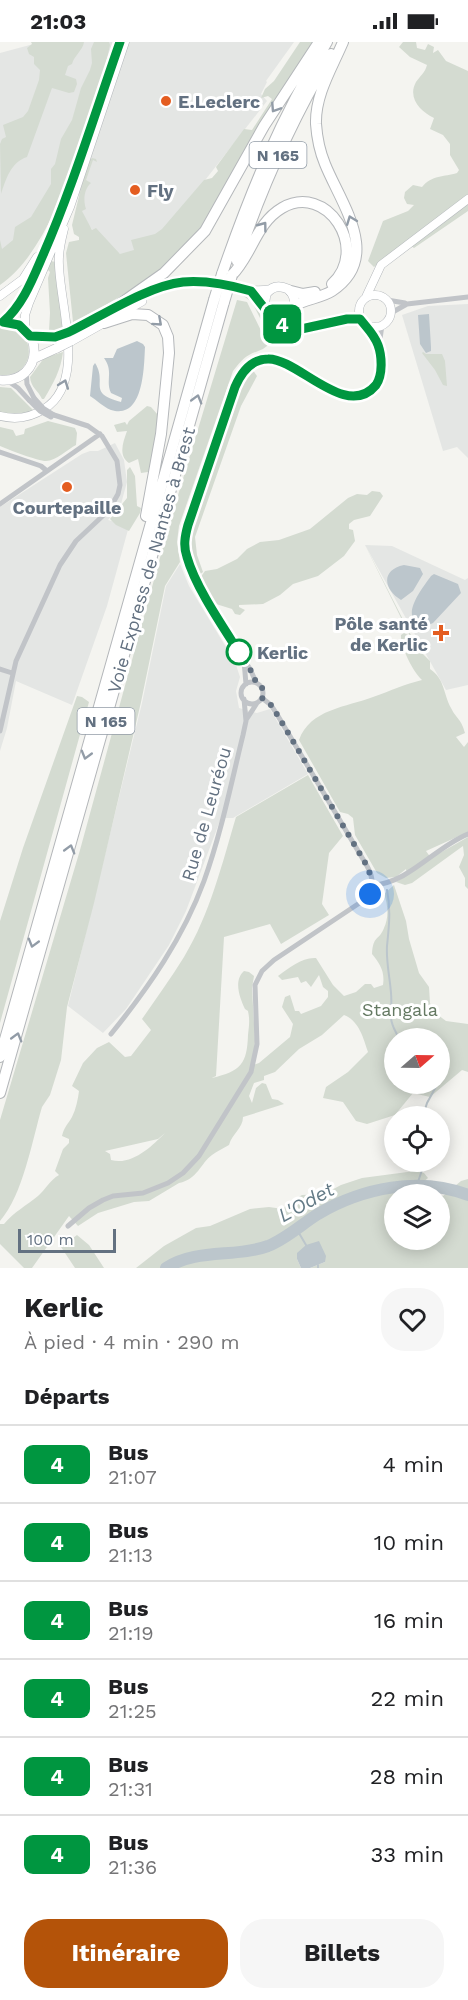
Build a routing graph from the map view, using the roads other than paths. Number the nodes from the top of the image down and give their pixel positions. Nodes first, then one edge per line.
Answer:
1 (120, 42) edge
2 (125, 42) edge
3 (319, 42) edge
4 (327, 42) edge
5 (341, 42) edge
6 (468, 199) edge
7 (66, 207) junction
8 (227, 274) junction
9 (375, 277) junction
10 (269, 290) junction
11 (251, 291) junction
12 (291, 291) junction
13 (0, 296) edge
14 (139, 297) junction
15 (366, 297) junction
16 (468, 297) edge
17 (385, 299) junction
18 (219, 301) junction
19 (407, 304) junction
20 (264, 307) junction
21 (359, 307) junction
22 (110, 310) joint
23 (292, 310) junction
24 (391, 313) junction
25 (278, 317) junction
26 (347, 319) junction
27 (360, 319) junction
28 (1, 322) edge
29 (104, 323) junction
30 (382, 325) junction
31 (368, 326) junction
32 (85, 329) junction
33 (304, 329) junction
34 (28, 333) junction
35 (379, 346) junction
36 (33, 359) junction
37 (26, 371) junction
38 (3, 380) edge
39 (32, 399) junction
40 (0, 416) edge
41 (100, 434) junction
42 (0, 452) edge
43 (47, 471) junction
44 (0, 504) edge
45 (130, 598) junction
46 (244, 660) junction
47 (0, 669) edge
48 (12, 673) junction
49 (256, 682) junction
50 (246, 684) junction
51 (244, 699) junction
52 (260, 700) junction
53 (246, 721) junction
54 (0, 730) edge
55 (468, 834) edge
56 (373, 885) junction
57 (111, 1034) dead end
58 (0, 1057) edge
59 (0, 1093) edge
60 (68, 1226) dead end

1 - 7 main road
2 - 7 main road
3 -> 14 highway
4 - 8 highway, Voie Express de Nantes à Brest / N 165
5 - 8 highway, Voie Express de Nantes à Brest / N 165
23 -> 5 highway
6 - 9 main road
7 - 13 main road
7 - 28 main road
7 - 34 main road
40 -> 7 main road
8 -> 12 highway
8 - 18 highway, Voie Express de Nantes à Brest / N 165, bridge
9 - 15 main road
9 - 17 main road
10 - 11 main road
10 - 12 main road
10 - 20 main road
11 - 14 main road
11 - 20 main road
12 - 23 main road
14 - 22 highway
14 - 29 main road
15 - 17 main road
15 - 21 main road
16 - 19 street
17 - 19 street
17 - 24 main road
18 - 45 highway, Voie Express de Nantes à Brest / N 165
59 -> 18 highway, Voie Express de Nantes à Brest / N 165
19 - 24 street
20 - 25 main road
21 - 26 main road
21 - 27 main road
22 - 32 main road
23 - 25 main road
23 - 33 main road
24 - 30 main road
25 - 33 main road
26 - 27 main road
26 - 33 main road
27 - 31 main road
28 - 34 main road
29 - 32 main road
29 -> 45 highway
30 - 31 main road
30 - 35 street
31 - 35 street
32 - 34 main road, bridge
32 - 36 main road, bridge
34 - 36 main road
35 - 46 street
36 - 37 main road
37 - 38 main road
37 - 39 street
38 - 39 street
39 - 41 street, bridge
41 - 43 street
41 - 48 street
42 - 43 street
43 - 44 street
45 -> 58 highway, Voie Express de Nantes à Brest / N 165
46 - 49 street
46 - 50 street
47 - 48 street
48 - 54 street
49 - 50 street
49 - 52 street
50 - 51 street
51 - 52 street
51 - 53 street, Rue de Leuréou
52 - 53 street, Rue de Leuréou
52 - 56 street
53 - 57 street, Rue de Leuréou
55 - 56 street
56 - 60 street

